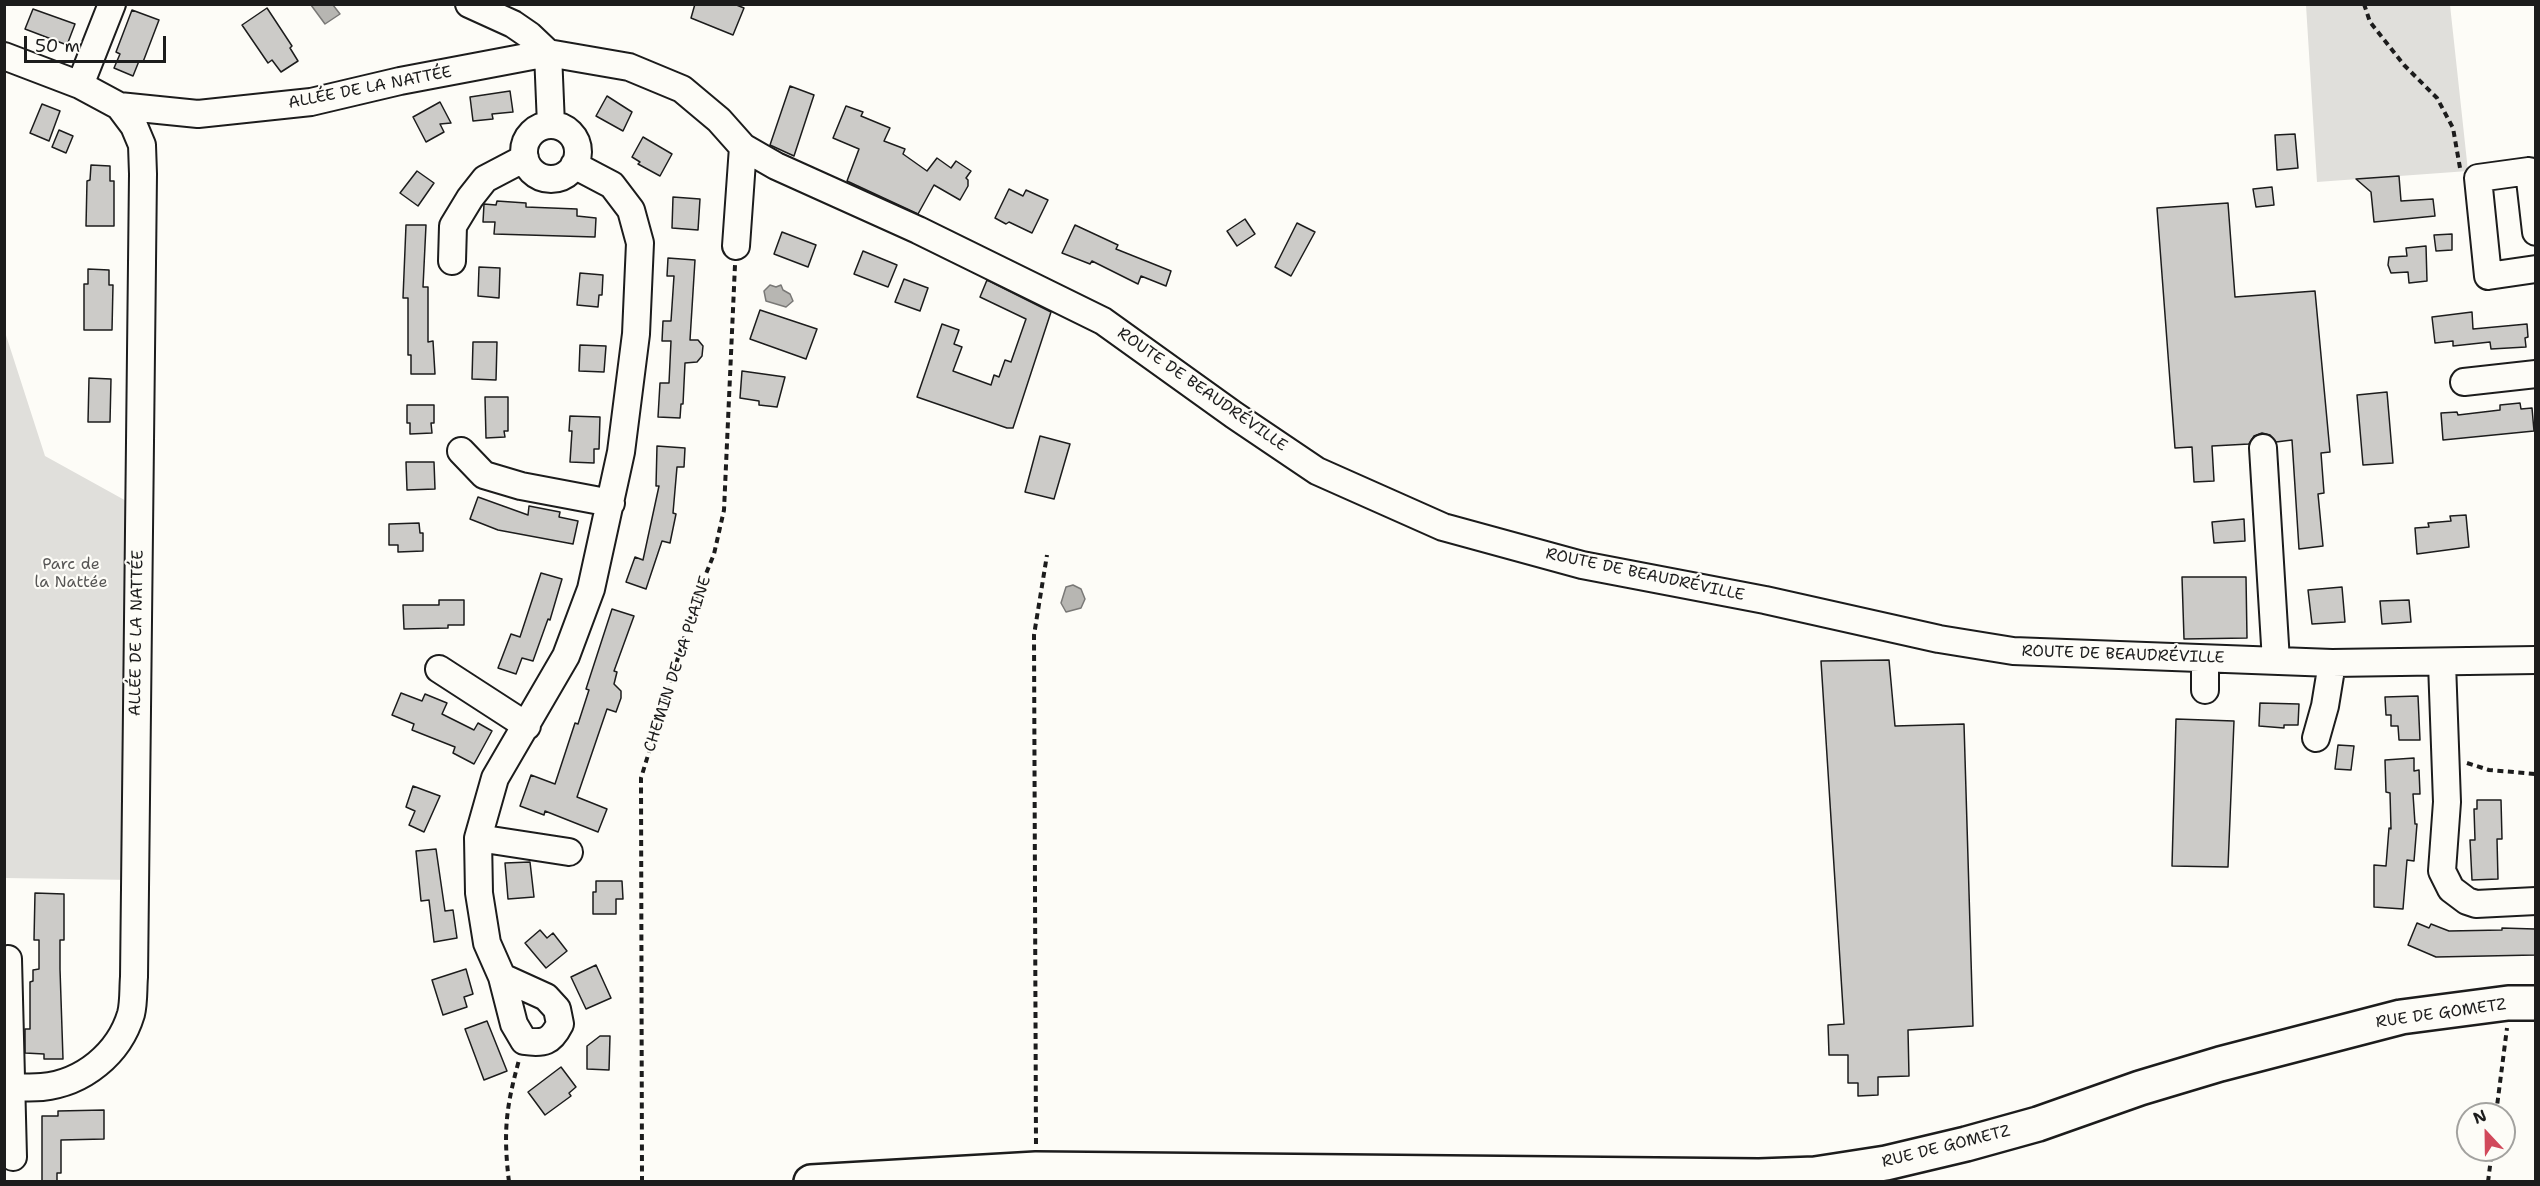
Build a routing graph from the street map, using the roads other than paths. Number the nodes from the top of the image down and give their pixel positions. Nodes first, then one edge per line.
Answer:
1 (112, 4) edge
2 (469, 4) edge
3 (548, 53) junction
4 (4, 56) edge
5 (80, 85) junction
6 (120, 106) junction
7 (551, 125) junction
8 (743, 147) junction
9 (525, 158) junction
10 (574, 165) junction
11 (2535, 232) edge
12 (736, 246) road end
13 (452, 261) dead end
14 (2535, 269) edge
15 (2535, 374) edge
16 (2464, 382) dead end
17 (2263, 448) dead end
18 (461, 451) dead end
19 (611, 503) junction
20 (2205, 659) junction
21 (2535, 660) edge
22 (2276, 661) junction
23 (2332, 663) junction
24 (2442, 663) junction
25 (440, 669) dead end
26 (2205, 690) dead end
27 (527, 726) junction
28 (2316, 738) dead end
29 (478, 838) junction
30 (569, 852) dead end
31 (2535, 901) edge
32 (8, 959) dead end
33 (502, 976) junction
34 (2526, 1009) edge
35 (8, 1087) edge
36 (13, 1157) dead end
37 (811, 1182) edge

1 - 5 street
2 - 3 street
3 - 6 street, ALLÉE DE LA NATTÉE
3 - 7 street
3 - 8 street, ROUTE DE BEAUDRÉVILLE
4 - 5 street, ALLÉE DE LA NATTÉE
5 - 6 street, ALLÉE DE LA NATTÉE
6 - 35 street, ALLÉE DE LA NATTÉE
7 - 9 street
7 - 10 street
8 - 12 street
8 - 20 street, ROUTE DE BEAUDRÉVILLE
9 - 10 street
9 - 13 street
10 - 19 street
11 - 14 street
15 - 16 street
17 - 22 street
18 - 19 street
19 - 27 street
20 - 22 street, ROUTE DE BEAUDRÉVILLE
20 - 26 street
21 - 24 street, ROUTE DE BEAUDRÉVILLE
22 - 23 street, ROUTE DE BEAUDRÉVILLE
23 - 24 street, ROUTE DE BEAUDRÉVILLE
23 - 28 street
24 - 31 street
25 - 27 street
27 - 29 street
29 - 30 street
29 - 33 street
32 - 35 street
33 - 33 street
34 - 37 main road, RUE DE GOMETZ
35 - 36 street

